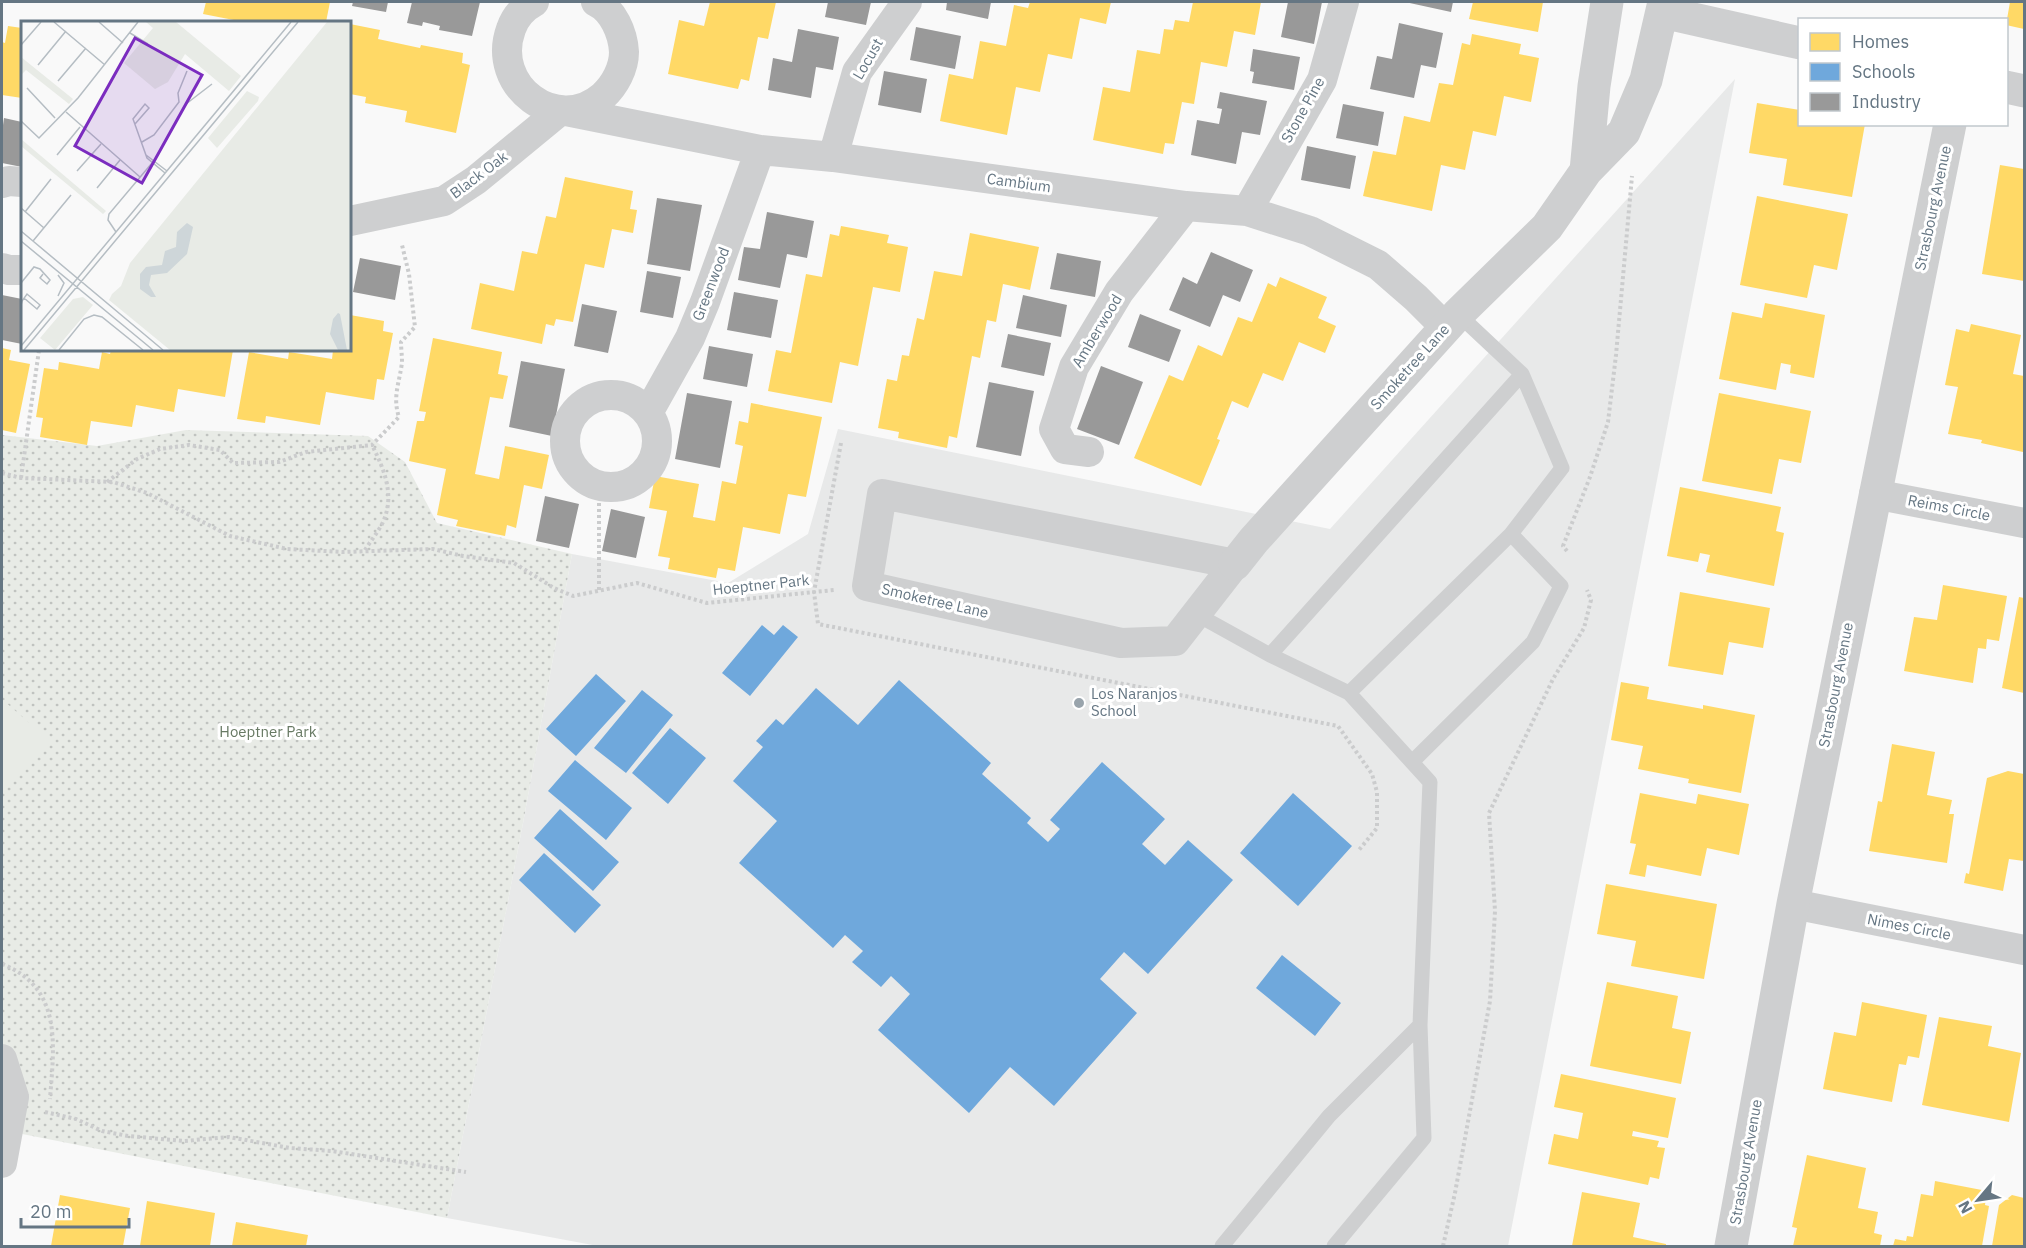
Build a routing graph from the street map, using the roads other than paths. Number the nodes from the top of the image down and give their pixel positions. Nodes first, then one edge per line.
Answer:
1 (534, 2) edge
2 (596, 2) edge
3 (907, 2) edge
4 (1344, 2) edge
5 (1607, 2) edge
6 (1663, 7) edge
7 (1798, 42) edge
8 (2008, 87) edge
9 (2025, 91) edge
10 (561, 110) junction
11 (1950, 126) edge
12 (760, 150) junction
13 (833, 157) junction
14 (1586, 171) junction
15 (21, 182) edge
16 (2, 183) edge
17 (1186, 206) junction
18 (1246, 211) junction
19 (351, 221) edge
20 (2, 268) edge
21 (21, 270) edge
22 (1452, 321) junction
23 (1522, 374) junction
24 (648, 413) junction
25 (1089, 452) dead end
26 (1874, 494) junction
27 (2025, 522) edge
28 (1511, 534) junction
29 (1235, 564) junction
30 (1196, 614) junction
31 (1270, 655) junction
32 (1349, 693) junction
33 (1412, 762) junction
34 (1793, 904) junction
35 (2025, 950) edge
36 (1420, 1025) junction
37 (2, 1059) edge
38 (2, 1163) edge
39 (1222, 1246) edge
40 (1334, 1246) edge
41 (1731, 1246) edge

1 - 10 street, Cambium
2 - 10 street
3 - 13 street, Locust
4 - 18 street, Stone Pine
5 - 14 street, Smoketree Lane
6 - 7 street
6 - 14 street, Smoketree Lane
8 - 9 street
10 - 12 street, Cambium
10 - 19 street, Black Oak
11 - 26 street, Strasbourg Avenue
12 - 13 street, Cambium
12 - 24 street, Greenwood
13 - 17 street, Cambium
14 - 22 street, Smoketree Lane
15 - 16 street
17 - 18 street, Cambium
17 - 25 street, Amberwood
18 - 22 street, Cambium
20 - 21 street
22 - 23 lane
22 - 29 street, Smoketree Lane
23 - 28 lane
23 - 31 lane
24 - 24 street
26 - 27 street, Reims Circle
26 - 34 street, Strasbourg Avenue
28 - 32 lane
28 - 33 lane
29 - 30 street, Smoketree Lane
29 - 30 street, Smoketree Lane
30 - 31 lane
31 - 32 lane
32 - 33 lane
33 - 36 lane
34 - 35 street, Nimes Circle
34 - 41 street, Strasbourg Avenue
36 - 39 lane
36 - 40 lane
37 - 38 street

